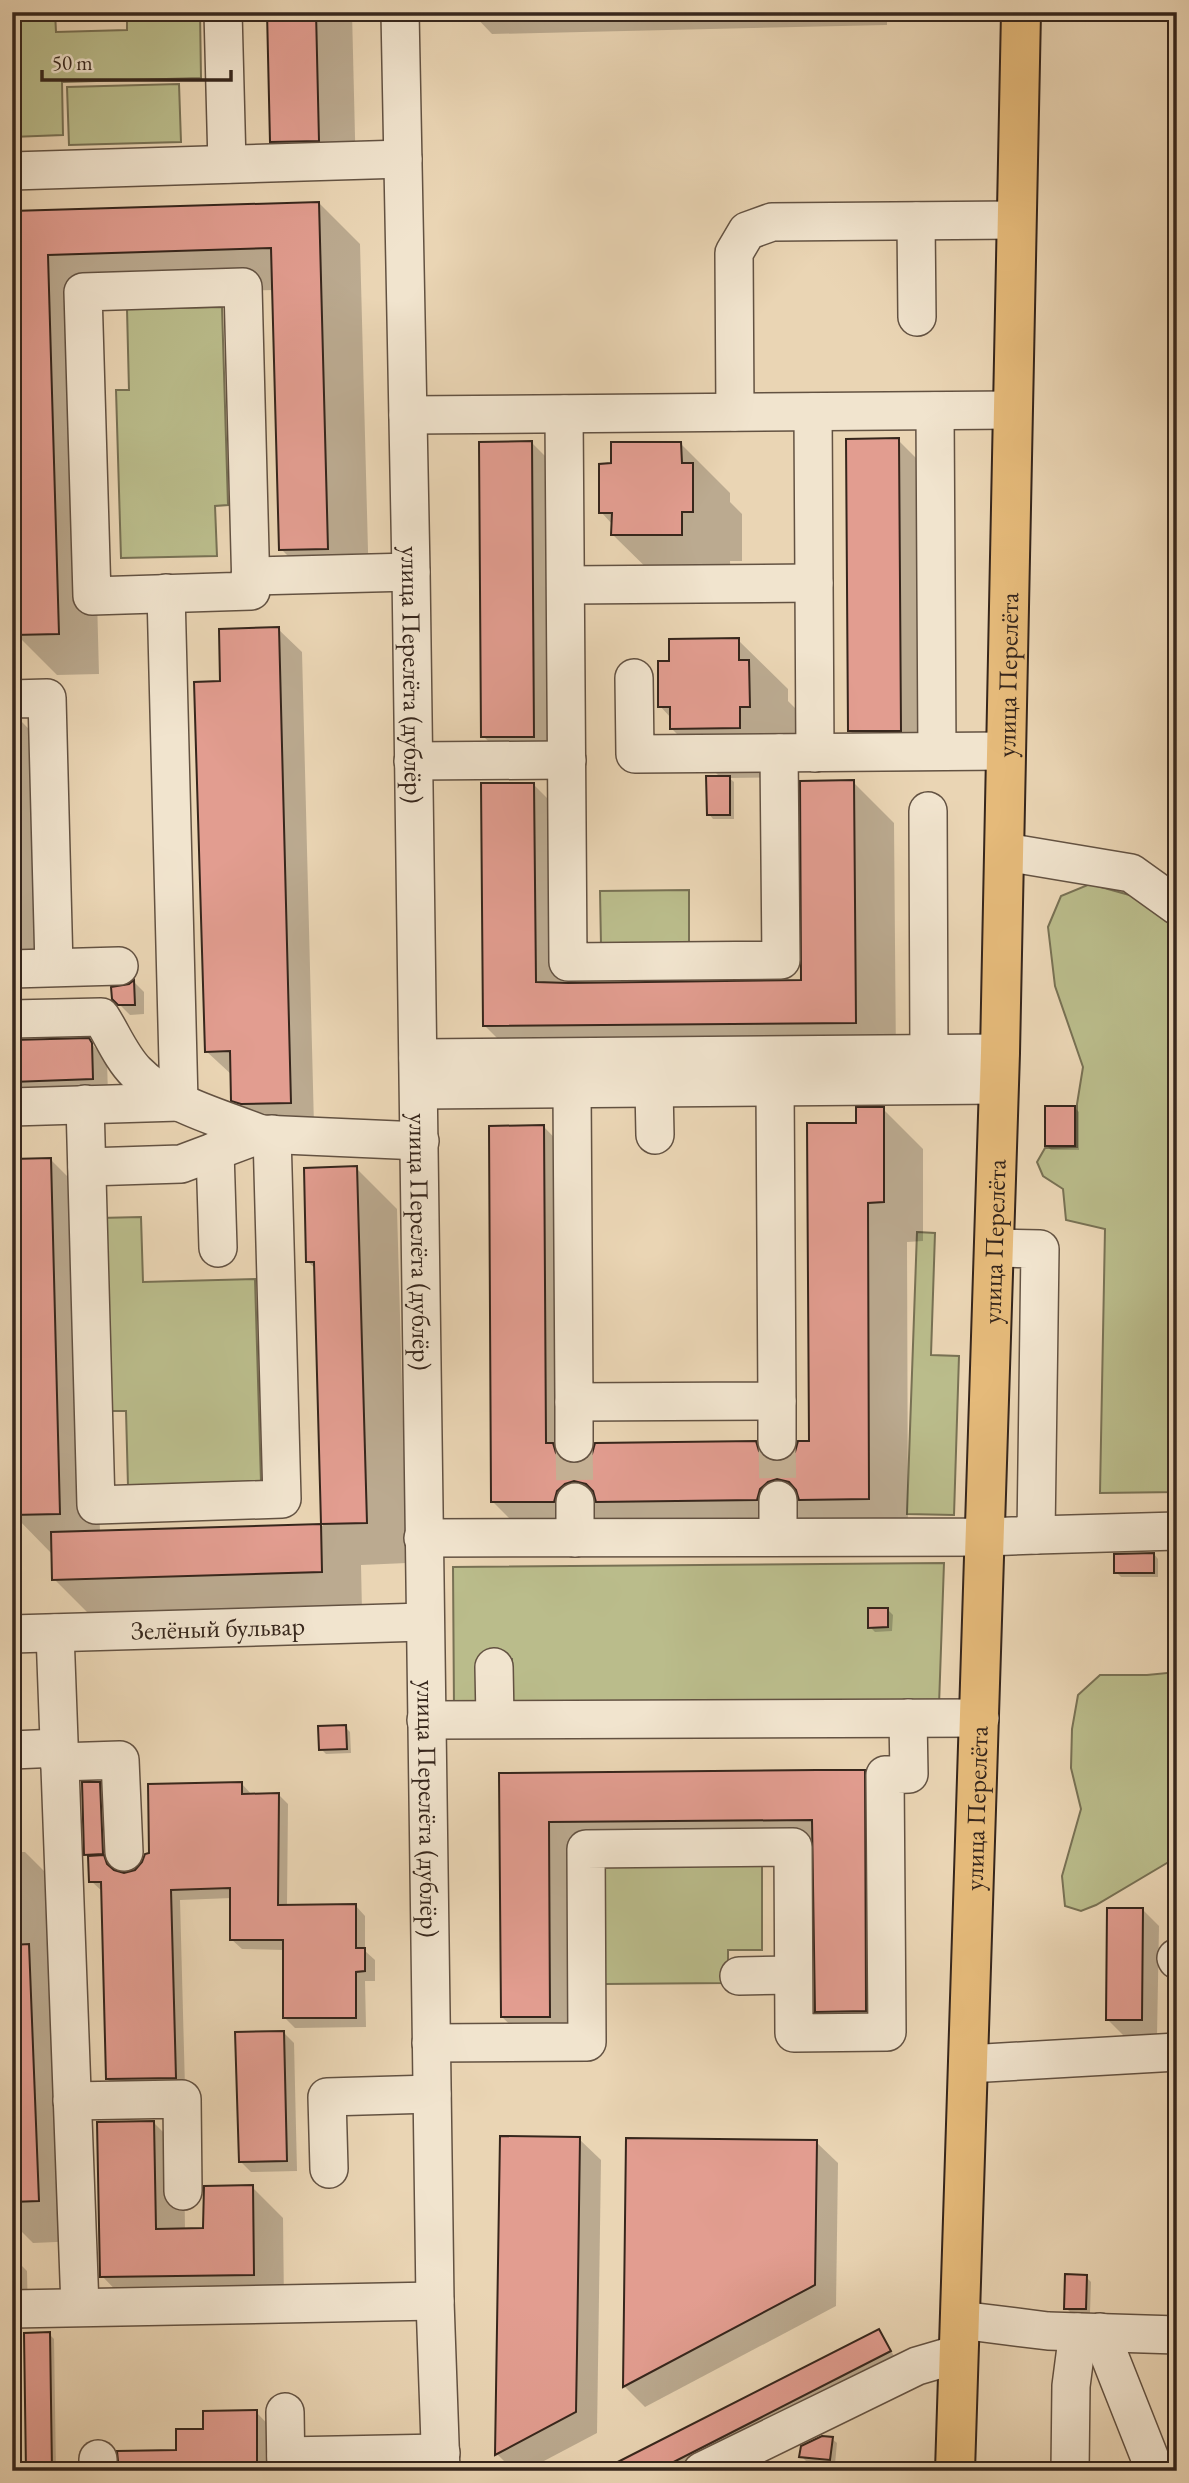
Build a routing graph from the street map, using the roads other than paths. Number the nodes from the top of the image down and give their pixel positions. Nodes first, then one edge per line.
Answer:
1 (223, 12) edge
2 (400, 12) edge
3 (1021, 12) edge
4 (403, 159) junction
5 (228, 164) junction
6 (12, 171) edge
7 (1015, 220) junction
8 (916, 221) junction
9 (917, 317) dead end
10 (1012, 410) junction
11 (935, 411) junction
12 (735, 412) junction
13 (813, 412) junction
14 (564, 414) junction
15 (408, 415) junction
16 (411, 572) junction
17 (250, 576) junction
18 (814, 583) junction
19 (566, 585) junction
20 (166, 593) junction
21 (634, 678) dead end
22 (12, 699) edge
23 (937, 751) junction
24 (1005, 751) junction
25 (797, 753) junction
26 (566, 760) junction
27 (413, 761) junction
28 (928, 811) dead end
29 (1005, 852) junction
30 (1131, 873) junction
31 (1177, 885) edge
32 (1177, 906) edge
33 (119, 965) dead end
34 (54, 967) junction
35 (12, 969) edge
36 (12, 1019) edge
37 (929, 1054) junction
38 (999, 1069) junction
39 (418, 1074) junction
40 (775, 1087) junction
41 (572, 1088) junction
42 (654, 1088) junction
43 (179, 1102) junction
44 (85, 1104) junction
45 (12, 1107) edge
46 (266, 1134) junction
47 (655, 1135) dead end
48 (420, 1141) junction
49 (215, 1151) junction
50 (87, 1167) junction
51 (218, 1248) dead end
52 (994, 1248) junction
53 (777, 1401) junction
54 (574, 1402) junction
55 (777, 1441) tunnel mouth
56 (574, 1443) tunnel mouth
57 (778, 1500) tunnel mouth
58 (575, 1502) tunnel mouth
59 (1177, 1531) edge
60 (1036, 1535) junction
61 (778, 1537) junction
62 (986, 1537) junction
63 (423, 1538) junction
64 (575, 1538) junction
65 (424, 1622) junction
66 (55, 1633) junction
67 (12, 1634) edge
68 (494, 1667) dead end
69 (908, 1718) junction
70 (980, 1718) junction
71 (495, 1719) junction
72 (426, 1720) junction
73 (12, 1750) edge
74 (59, 1755) junction
75 (124, 1852) dead end
76 (793, 1975) junction
77 (739, 1976) dead end
78 (431, 2043) junction
79 (1177, 2052) edge
80 (968, 2064) junction
81 (432, 2094) junction
82 (72, 2101) junction
83 (329, 2169) dead end
84 (183, 2191) dead end
85 (435, 2301) junction
86 (80, 2306) junction
87 (12, 2309) edge
88 (1089, 2332) junction
89 (1177, 2335) edge
90 (959, 2337) junction
91 (285, 2412) dead end
92 (441, 2462) edge
93 (286, 2463) edge
94 (702, 2471) edge
95 (955, 2471) edge
96 (1070, 2471) edge
97 (1155, 2471) edge

1 - 5 street
2 - 4 street, улица Перелёта (дублёр)
3 - 7 main road, улица Перелёта
4 - 5 street
4 - 15 street, улица Перелёта (дублёр)
5 - 6 street
7 - 8 street
7 - 10 main road, улица Перелёта
8 - 9 street
8 - 12 street
10 - 11 street
10 - 24 main road, улица Перелёта
11 - 13 street
11 - 23 street
12 - 13 street
12 - 14 street
13 - 18 street
14 - 15 street
14 - 19 street
15 - 16 street, улица Перелёта (дублёр)
16 - 17 street
16 - 27 street, улица Перелёта (дублёр)
17 - 20 street
17 - 20 street
18 - 19 street
18 - 25 street
19 - 26 street
20 - 43 street
21 - 25 street
22 - 34 street
23 - 24 street
23 - 25 street
24 - 29 main road, улица Перелёта
25 - 26 street
26 - 27 street
27 - 39 street, улица Перелёта (дублёр)
28 - 37 street
29 - 30 street
29 - 38 main road, улица Перелёта
30 - 31 street
30 - 32 street
33 - 34 street
34 - 35 street
36 - 43 street
37 - 38 street
37 - 39 street
38 - 40 street
38 - 52 main road, улица Перелёта
39 - 41 street
39 - 48 street, улица Перелёта (дублёр)
40 - 42 street
40 - 53 street
41 - 42 street
41 - 54 street
42 - 47 street
43 - 44 street
43 - 46 street
44 - 45 street
44 - 50 street
46 - 48 street
46 - 49 street
46 - 50 street
48 - 63 street, улица Перелёта (дублёр)
49 - 50 street
49 - 51 street
52 - 60 street
52 - 62 main road, улица Перелёта
53 - 54 street
53 - 55 street
54 - 56 street
57 - 61 street
58 - 64 street
59 - 60 street
60 - 62 street
61 - 62 street
61 - 64 street
62 - 70 main road, улица Перелёта
63 - 64 street
63 - 65 street, улица Перелёта (дублёр)
65 - 66 street, Зелёный бульвар
65 - 72 street, улица Перелёта (дублёр)
66 - 67 street, Зелёный бульвар
66 - 74 street
68 - 71 street
69 - 70 street
69 - 71 street
69 - 76 street
70 - 80 main road, улица Перелёта
71 - 72 street
72 - 78 street, улица Перелёта (дублёр)
73 - 74 street
74 - 75 street
74 - 82 street
76 - 77 street
76 - 78 street
78 - 81 street, улица Перелёта (дублёр)
79 - 80 street
80 - 90 main road, улица Перелёта
81 - 83 street
81 - 85 street, улица Перелёта (дублёр)
82 - 84 street
82 - 86 street
85 - 86 street
85 - 92 street, улица Перелёта (дублёр)
86 - 87 street
88 - 89 street
88 - 90 street
88 - 96 street
88 - 97 street
90 - 94 street
90 - 95 main road, улица Перелёта
91 - 93 street
92 - 93 street

